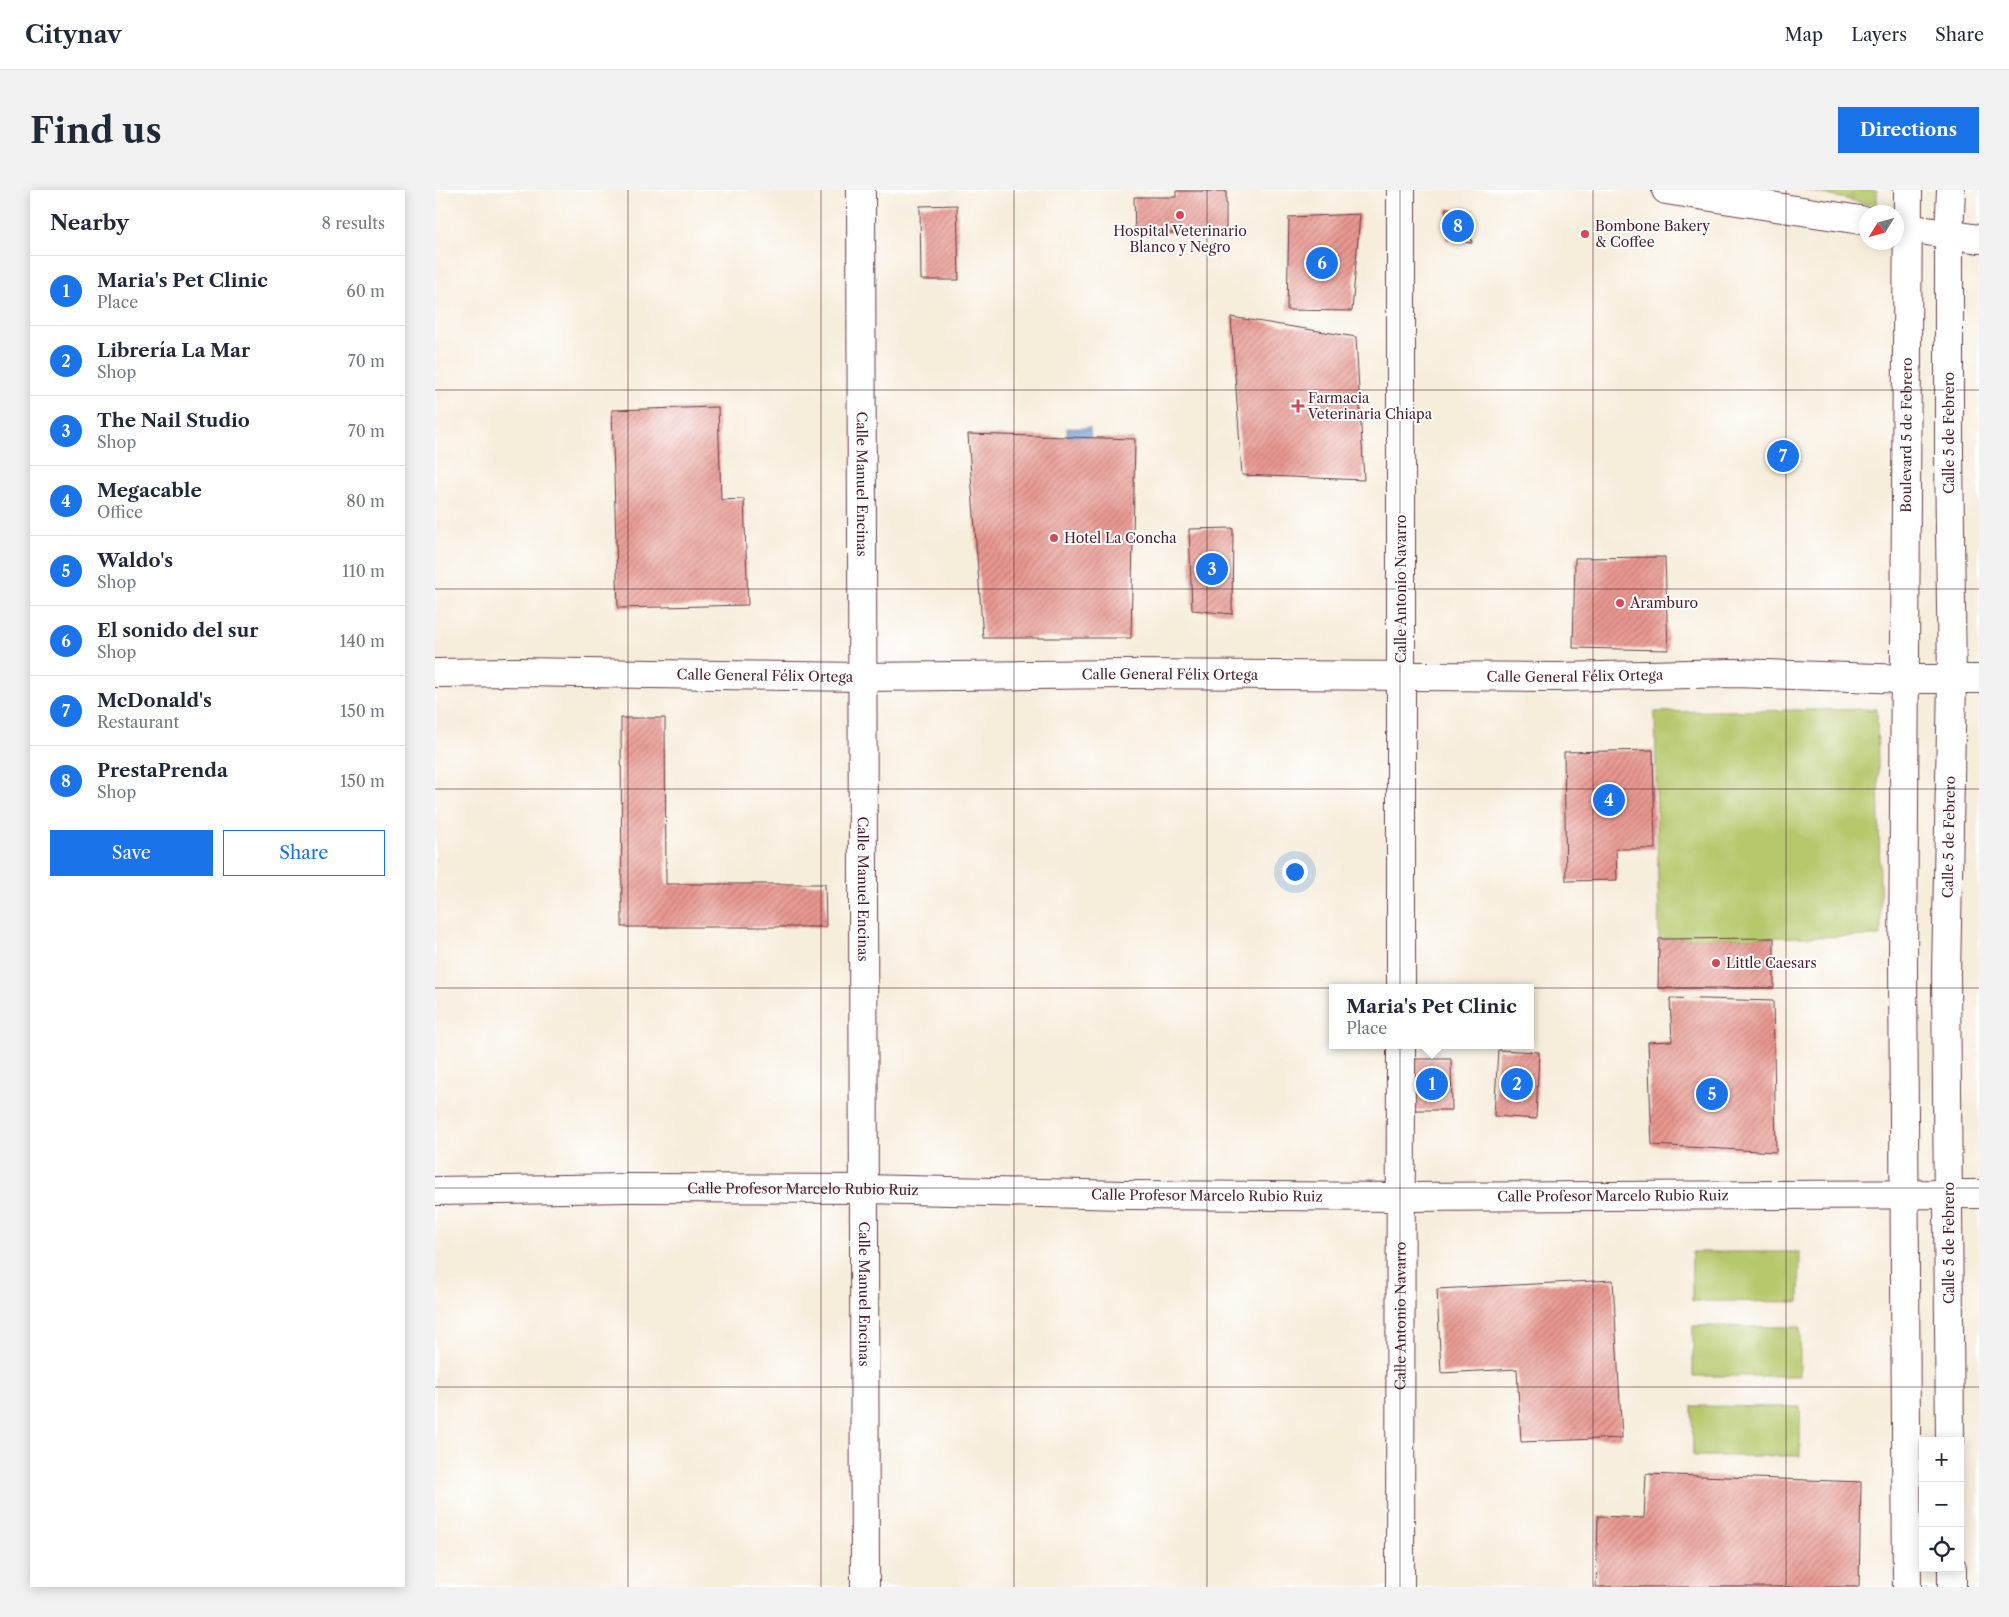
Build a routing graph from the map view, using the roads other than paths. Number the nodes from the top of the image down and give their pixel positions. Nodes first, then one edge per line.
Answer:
1 (861, 190) edge
2 (1401, 190) edge
3 (1666, 190) edge
4 (1907, 190) edge
5 (1951, 190) edge
6 (1904, 212) edge
7 (1859, 220) edge
8 (1904, 227) edge
9 (1949, 235) junction
10 (1979, 239) edge
11 (1902, 250) edge
12 (435, 673) edge
13 (1401, 675) junction
14 (862, 677) junction
15 (1905, 680) junction
16 (1966, 680) edge
17 (1401, 984) edge
18 (1401, 1049) edge
19 (864, 1189) junction
20 (435, 1190) edge
21 (1904, 1194) junction
22 (1949, 1194) junction
23 (1979, 1194) edge
24 (1400, 1197) junction
25 (1950, 1437) edge
26 (1952, 1572) edge
27 (865, 1587) edge
28 (1400, 1587) edge
29 (1907, 1587) edge
30 (1952, 1587) edge

1 - 14 street, Calle Manuel Encinas
2 - 13 street, Calle Antonio Navarro
3 - 7 street
4 - 6 street, Boulevard 5 de Febrero
5 - 9 street
8 - 9 street
9 - 10 street
9 - 16 street, Calle 5 de Febrero
11 - 15 street, Boulevard 5 de Febrero
12 - 14 street, Calle General Félix Ortega
13 - 14 street, Calle General Félix Ortega
13 - 15 street, Calle General Félix Ortega
13 - 17 street, Calle Antonio Navarro
14 - 19 street, Calle Manuel Encinas
15 - 16 street, Calle General Félix Ortega
15 - 21 street
16 - 22 street, Calle 5 de Febrero
18 - 24 street, Calle Antonio Navarro
19 - 20 street, Calle Profesor Marcelo Rubio Ruiz
19 - 24 street, Calle Profesor Marcelo Rubio Ruiz
19 - 27 street, Calle Manuel Encinas
21 - 22 street, Calle Profesor Marcelo Rubio Ruiz
21 - 24 street, Calle Profesor Marcelo Rubio Ruiz
21 - 29 street
22 - 23 street, Calle Profesor Marcelo Rubio Ruiz
22 - 25 street, Calle 5 de Febrero
24 - 28 street, Calle Antonio Navarro
26 - 30 street

